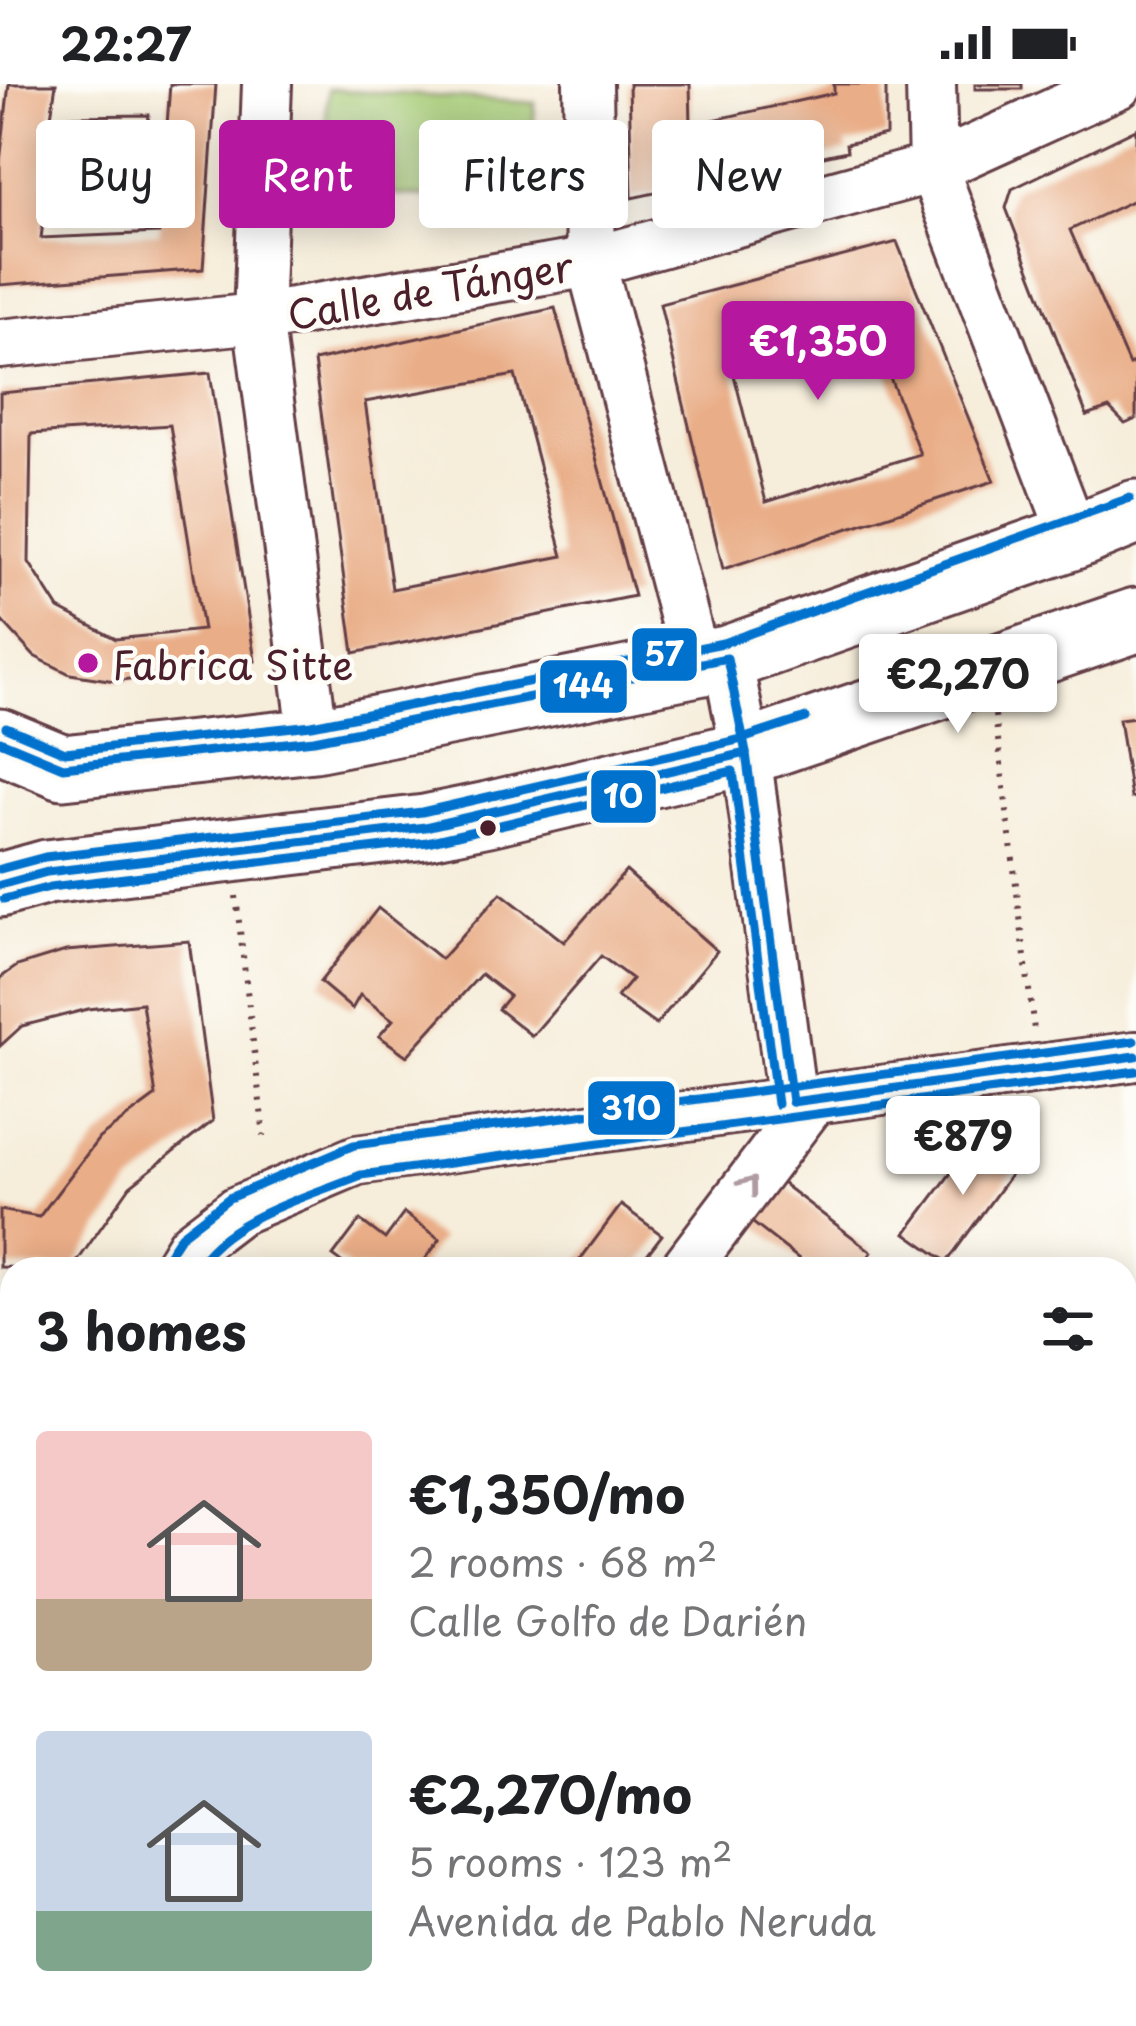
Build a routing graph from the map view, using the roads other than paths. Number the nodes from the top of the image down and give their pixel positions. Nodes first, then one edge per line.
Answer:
1 (267, 84) edge
2 (588, 84) edge
3 (931, 84) edge
4 (1118, 84) edge
5 (933, 168) junction
6 (590, 262) junction
7 (258, 318) junction
8 (0, 344) edge
9 (1136, 512) edge
10 (1074, 537) junction
11 (1136, 620) edge
12 (712, 661) junction
13 (314, 740) junction
14 (0, 741) edge
15 (746, 753) junction
16 (0, 885) edge
17 (1136, 1056) edge
18 (803, 1101) junction
19 (184, 1257) edge
20 (694, 1257) edge

1 - 7 street
2 - 6 street
3 - 5 street
4 - 5 street, Calle de Tánger
5 - 6 street, Calle de Tánger
5 - 10 street
6 - 7 street, Calle de Tánger
6 - 12 street
7 - 8 street, Calle de Tánger
7 - 13 street
9 - 10 main road
10 - 12 main road
11 - 15 main road
12 - 13 main road
12 - 15 street
13 - 14 main road
15 - 16 main road
15 - 18 street
17 - 18 street
18 - 19 street
20 -> 18 street

